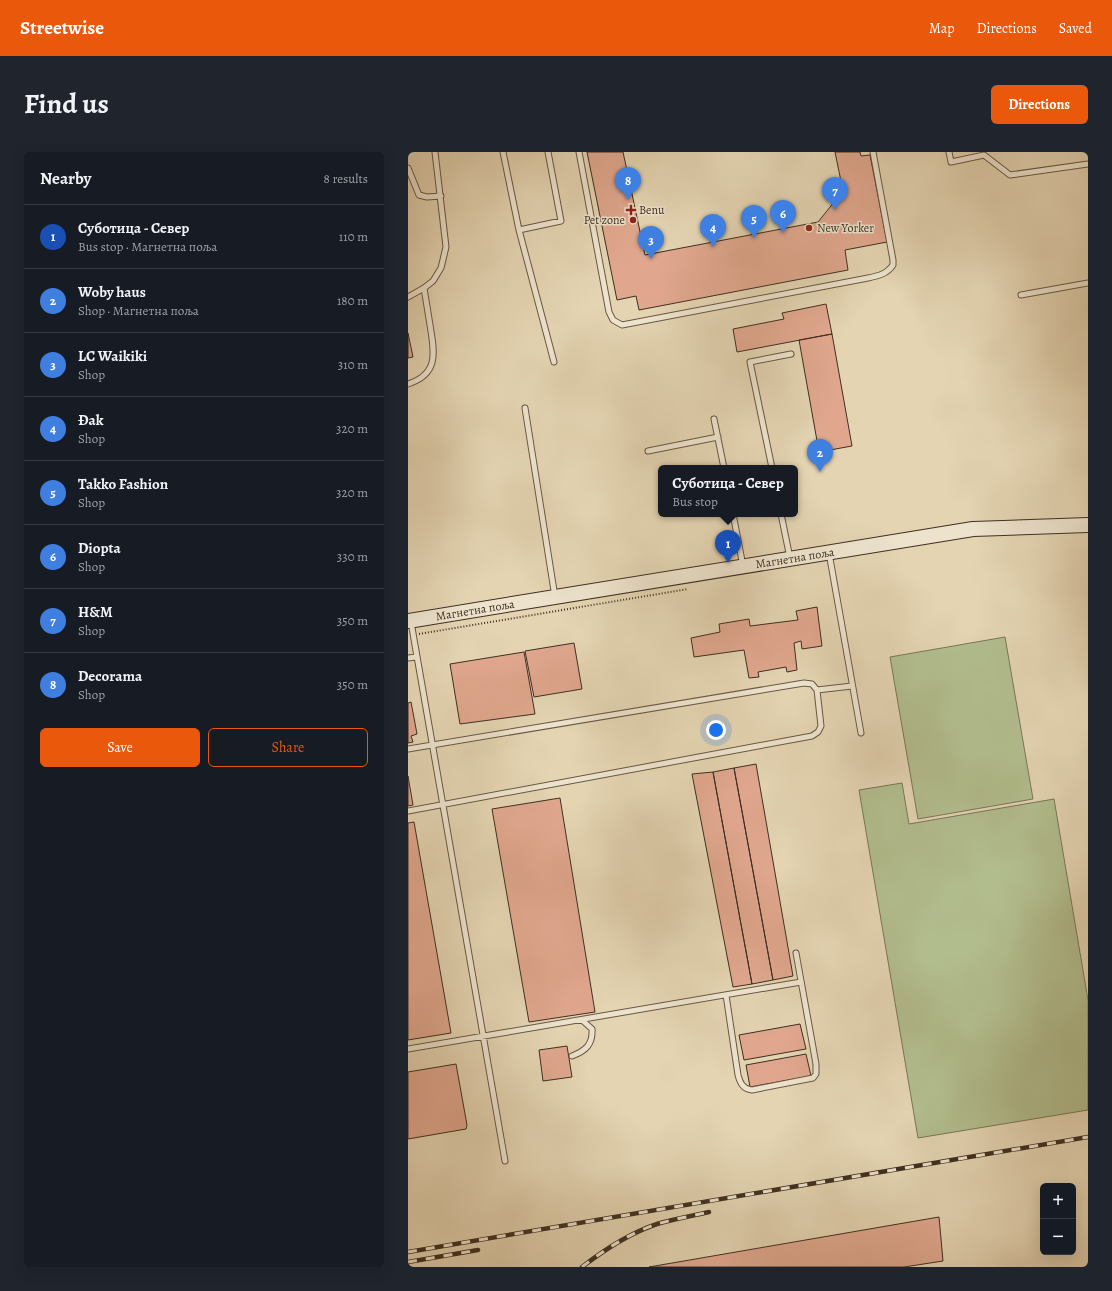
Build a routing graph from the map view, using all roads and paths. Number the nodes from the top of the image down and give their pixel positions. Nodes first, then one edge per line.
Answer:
1 (435, 152) edge
2 (503, 152) edge
3 (548, 152) edge
4 (579, 152) edge
5 (872, 152) edge
6 (949, 152) edge
7 (1088, 164) edge
8 (408, 168) edge
9 (440, 196) junction
10 (519, 230) junction
11 (1088, 283) edge
12 (424, 288) junction
13 (1021, 295) dead end
14 (408, 296) edge
15 (791, 354) dead end
16 (554, 362) dead end
17 (408, 384) edge
18 (525, 408) dead end
19 (714, 419) dead end
20 (718, 437) junction
21 (648, 451) dead end
22 (723, 465) edge
23 (771, 465) edge
24 (734, 517) edge
25 (782, 517) edge
26 (1088, 525) edge
27 (829, 553) junction
28 (790, 559) junction
29 (743, 567) junction
30 (688, 589) dead end
31 (555, 597) junction
32 (409, 621) edge
33 (413, 635) junction
34 (416, 656) junction
35 (408, 658) edge
36 (852, 686) junction
37 (817, 690) junction
38 (861, 733) dead end
39 (432, 745) junction
40 (408, 750) edge
41 (443, 805) junction
42 (408, 811) edge
43 (796, 953) dead end
44 (801, 982) junction
45 (726, 995) junction
46 (582, 1020) junction
47 (483, 1037) junction
48 (408, 1049) edge
49 (572, 1056) dead end
50 (505, 1161) dead end

1 - 9 lane
2 - 10 lane
3 - 10 lane
4 - 5 lane
6 - 7 lane
8 - 9 lane
9 - 12 lane
10 - 16 lane
11 - 13 lane
12 - 14 lane
12 - 17 lane
15 - 23 lane
18 - 31 lane
19 - 20 lane
20 - 21 lane
20 - 22 lane
24 - 29 lane
25 - 28 lane
26 - 27 street, Магнетна поља
27 - 28 street, Магнетна поља
27 - 36 lane
28 - 29 street, Магнетна поља
29 - 31 street, Магнетна поља
30 - 33 path
31 - 32 street, Магнетна поља
32 - 33 lane
33 - 34 lane
34 - 35 lane
34 - 39 lane
36 - 37 lane
36 - 38 lane
37 - 39 lane
37 - 41 lane
39 - 40 lane
39 - 41 lane
41 - 42 lane
41 - 47 lane
43 - 44 lane
44 - 45 lane
44 - 45 lane
45 - 46 lane
46 - 47 lane
46 - 49 lane
47 - 48 lane
47 - 50 lane

